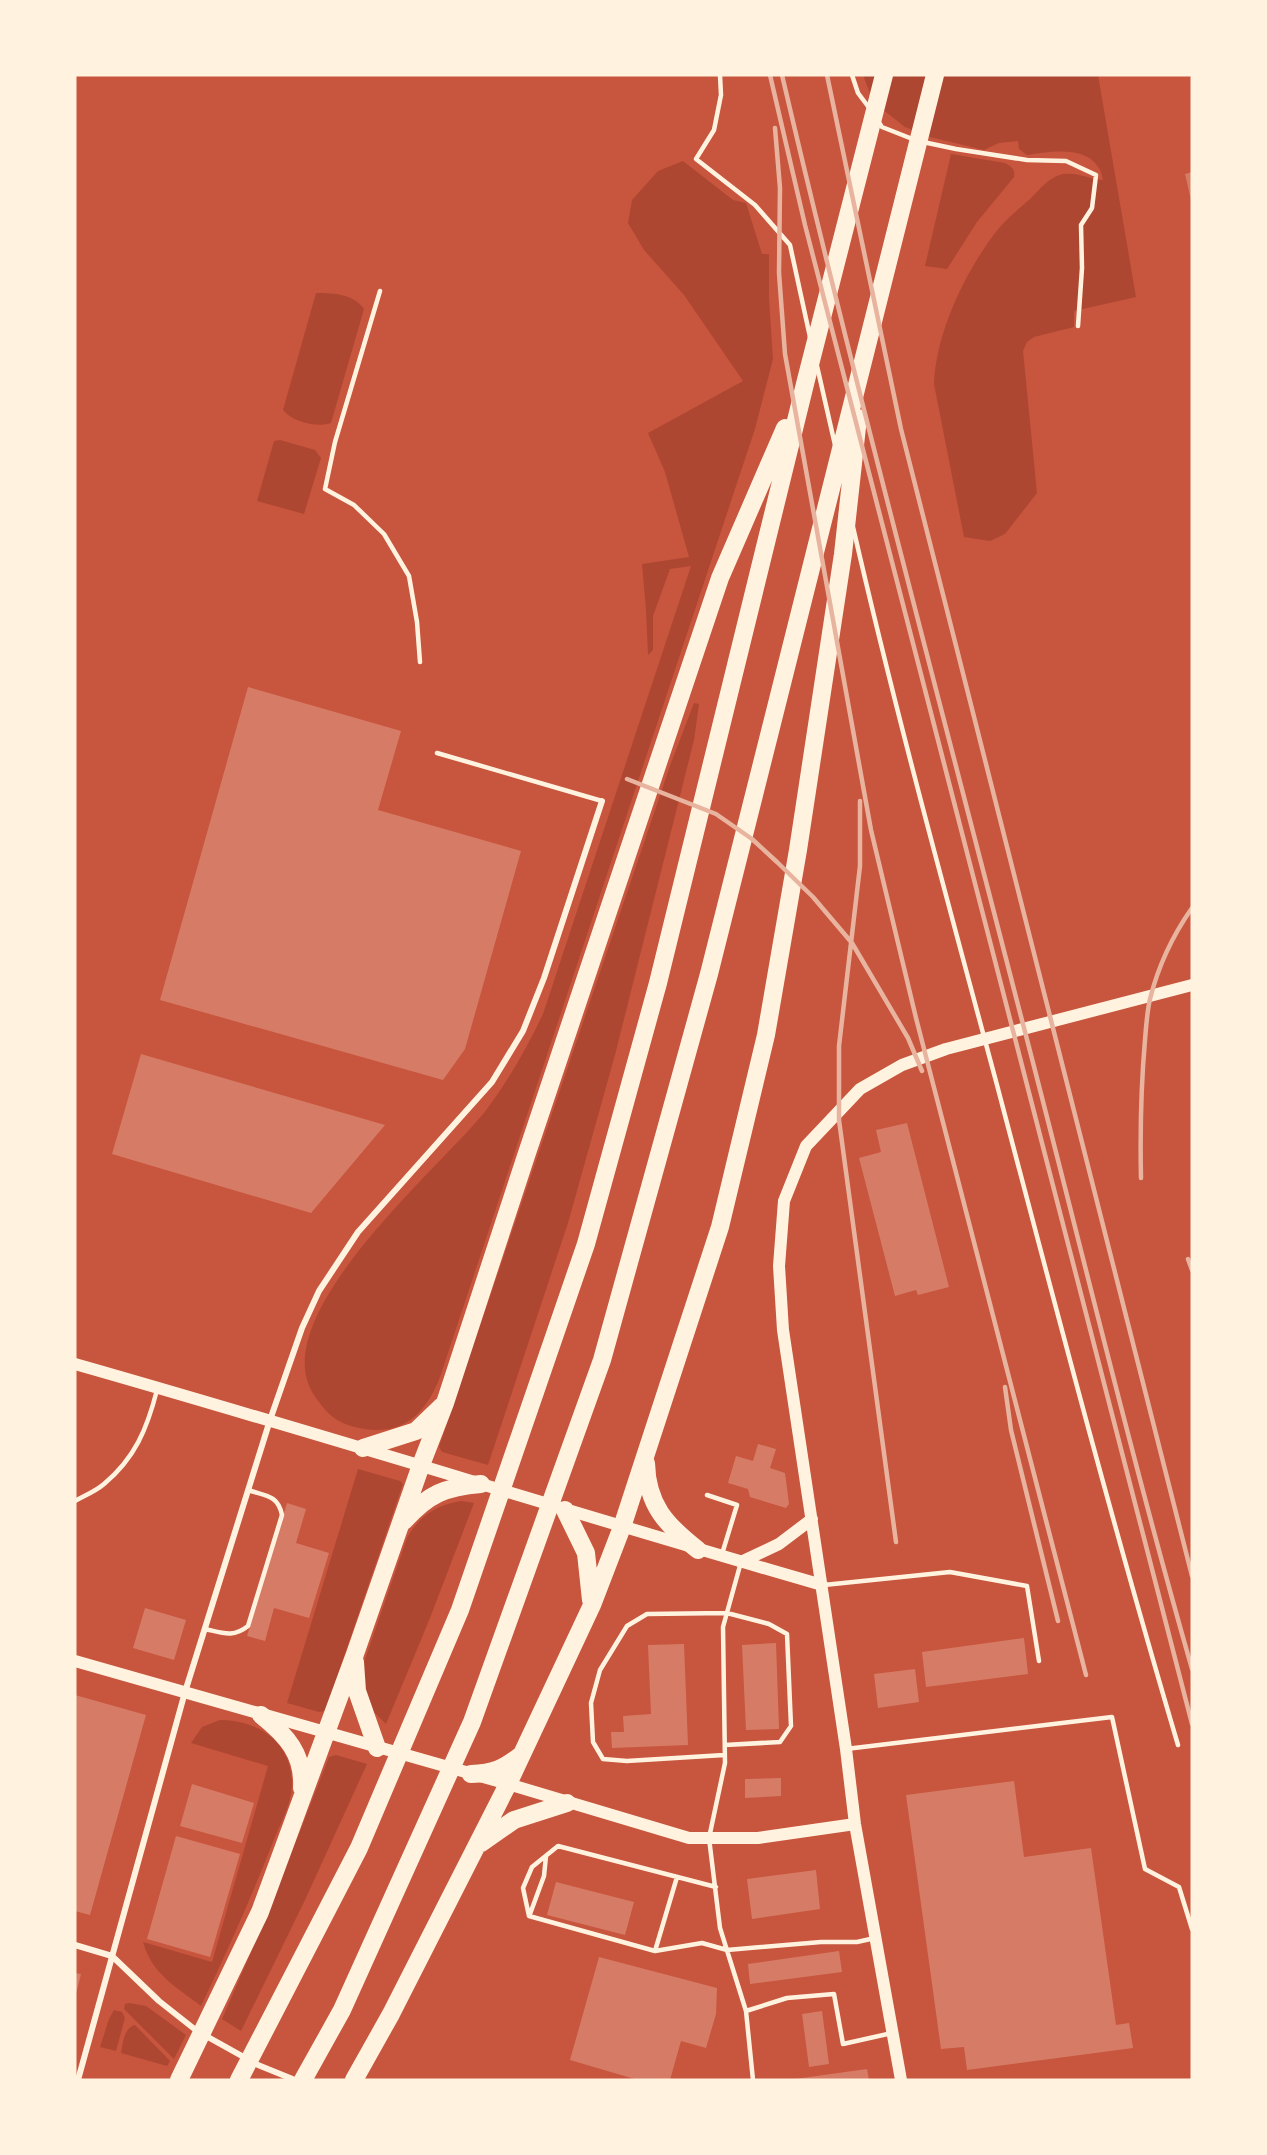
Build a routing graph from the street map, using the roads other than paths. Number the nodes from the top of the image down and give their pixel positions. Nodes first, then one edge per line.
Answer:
1 (720, 75) edge
2 (852, 75) edge
3 (884, 75) edge
4 (935, 75) edge
5 (380, 291) dead end
6 (1078, 326) dead end
7 (866, 350) junction
8 (806, 380) junction
9 (842, 474) dead end
10 (844, 485) dead end
11 (420, 662) dead end
12 (437, 753) dead end
13 (602, 801) joint
14 (1192, 985) edge
15 (75, 1364) edge
16 (158, 1388) junction
17 (445, 1403) junction
18 (270, 1420) junction
19 (363, 1448) junction
20 (646, 1452) junction
21 (421, 1465) junction
22 (481, 1484) junction
23 (248, 1490) junction
24 (707, 1495) dead end
25 (75, 1501) edge
26 (565, 1510) junction
27 (812, 1519) junction
28 (400, 1524) junction
29 (622, 1527) junction
30 (698, 1550) junction
31 (721, 1556) junction
32 (741, 1562) junction
33 (822, 1585) junction
34 (592, 1605) junction
35 (727, 1613) junction
36 (206, 1629) junction
37 (355, 1654) junction
38 (75, 1661) edge
39 (1039, 1661) dead end
40 (185, 1692) junction
41 (261, 1715) junction
42 (325, 1733) junction
43 (724, 1745) junction
44 (1178, 1745) dead end
45 (376, 1748) junction
46 (846, 1749) junction
47 (523, 1753) junction
48 (724, 1755) junction
49 (471, 1774) junction
50 (508, 1784) junction
51 (302, 1796) junction
52 (567, 1803) junction
53 (855, 1824) junction
54 (710, 1838) junction
55 (477, 1846) junction
56 (546, 1856) junction
57 (677, 1877) junction
58 (716, 1887) junction
59 (529, 1916) junction
60 (1192, 1929) edge
61 (875, 1938) junction
62 (75, 1945) edge
63 (727, 1950) junction
64 (655, 1951) junction
65 (112, 1956) junction
66 (746, 2011) junction
67 (892, 2033) junction
68 (78, 2080) edge
69 (179, 2080) edge
70 (239, 2080) edge
71 (294, 2080) edge
72 (303, 2080) edge
73 (354, 2080) edge
74 (753, 2080) edge
75 (901, 2080) edge

1 - 9 lane
2 - 6 lane
3 - 8 highway
4 - 7 highway
5 - 11 lane
7 - 20 highway
7 - 72 highway
8 - 17 highway
8 - 70 highway
10 - 44 lane
12 - 13 lane
13 - 18 street
14 - 27 main road
15 - 16 main road
16 - 18 main road
16 - 25 lane
17 - 19 highway
17 - 21 highway
18 - 19 main road
18 - 23 street
19 - 21 main road
20 - 29 highway
20 - 30 highway
21 - 22 main road
21 - 28 highway
22 - 26 main road
22 - 28 highway
23 - 36 street
23 - 36 lane
24 - 31 lane
26 - 29 main road
26 - 34 highway
27 - 32 main road
27 - 33 main road
28 - 37 highway
29 - 30 main road
29 - 34 highway
30 - 31 main road
31 - 32 main road
32 - 33 main road
32 - 35 lane
33 - 39 lane
33 - 46 main road
34 - 47 highway
35 - 43 lane
35 - 43 lane
35 - 48 lane
36 - 40 street
37 - 42 highway
37 - 45 highway
38 - 40 main road
40 - 41 main road
40 - 65 street
41 - 42 main road
41 - 51 highway
42 - 45 main road
42 - 51 highway
43 - 48 lane
45 - 49 main road
46 - 53 main road
46 - 60 lane
47 - 49 highway
47 - 50 highway
48 - 54 lane
49 - 50 main road
50 - 52 main road
50 - 55 highway
51 - 69 highway
52 - 54 main road
52 - 55 highway
53 - 54 main road
53 - 61 main road
54 - 58 lane
55 - 73 highway
56 - 57 lane
56 - 59 lane
56 - 59 lane
57 - 58 lane
57 - 64 lane
58 - 63 lane
59 - 64 lane
61 - 63 lane
61 - 67 main road
62 - 65 street
63 - 64 lane
63 - 66 lane
65 - 68 street
65 - 71 street
66 - 67 lane
66 - 74 lane
67 - 75 main road

